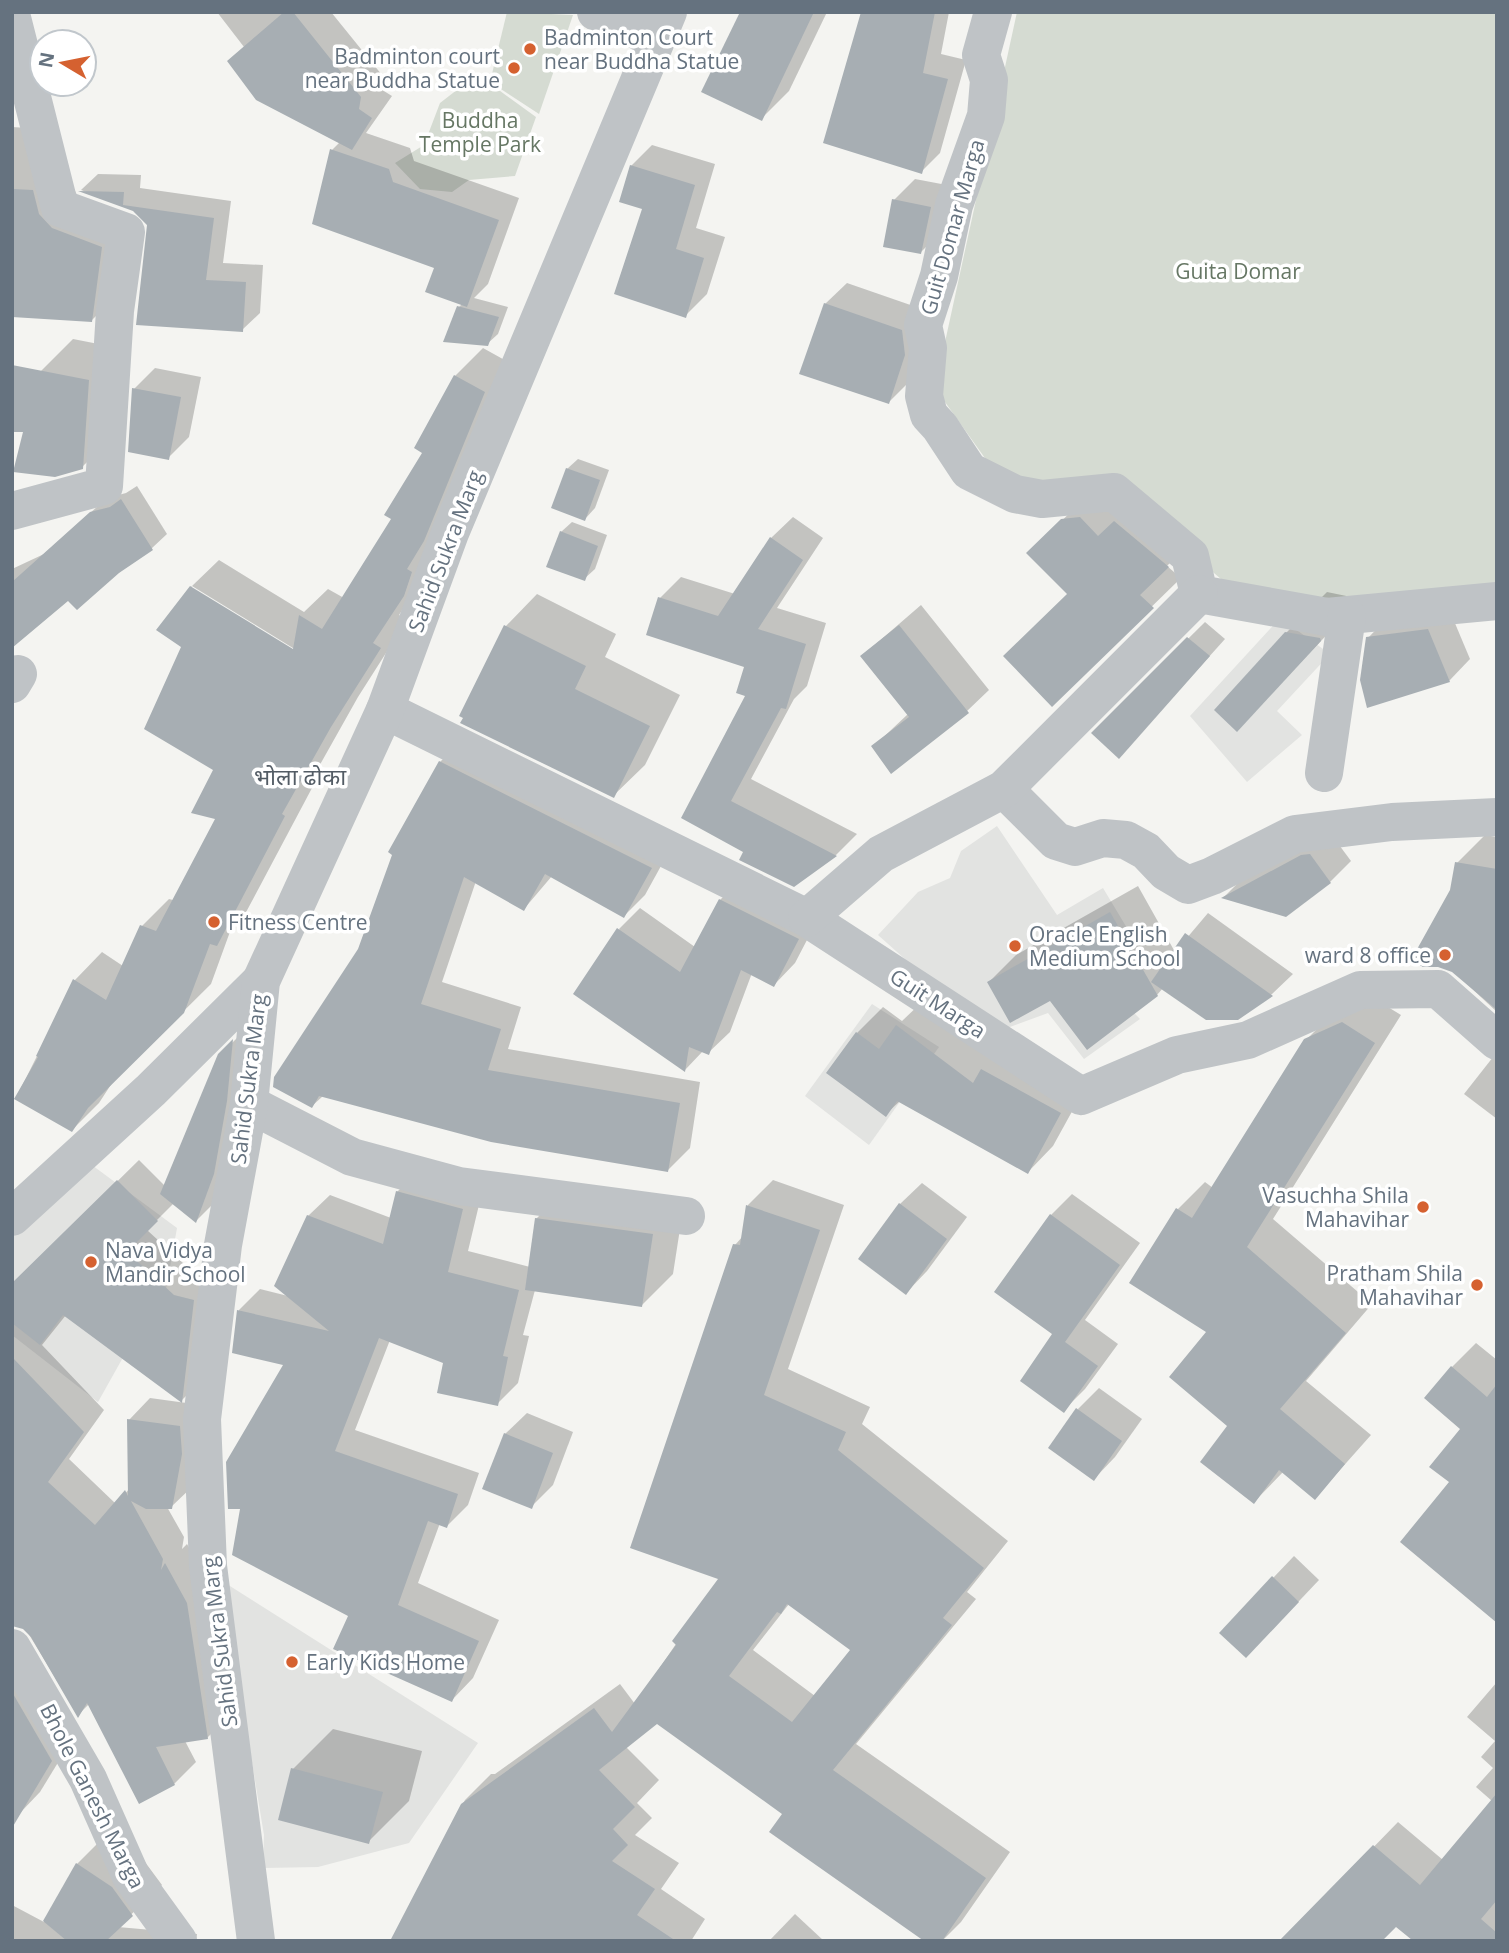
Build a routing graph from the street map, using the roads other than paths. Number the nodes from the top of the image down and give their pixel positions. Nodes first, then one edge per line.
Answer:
1 (596, 12) edge
2 (993, 12) edge
3 (12, 18) edge
4 (662, 26) edge
5 (12, 511) edge
6 (1199, 594) junction
7 (1497, 601) edge
8 (1347, 615) junction
9 (385, 710) junction
10 (1324, 773) dead end
11 (1004, 789) junction
12 (1497, 817) edge
13 (807, 918) junction
14 (261, 981) junction
15 (1497, 1041) edge
16 (249, 1104) junction
17 (686, 1216) dead end
18 (12, 1217) edge
19 (12, 1648) edge
20 (178, 1941) edge
21 (256, 1941) edge

1 - 4 street
2 - 6 street, Guit Domar Marga
3 - 5 street
4 - 9 street, Sahid Sukra Marg
6 - 8 street
6 - 11 street
7 - 8 street
8 - 10 street
9 - 13 street, Guit Marga
9 - 14 street, Sahid Sukra Marg
11 - 12 street
11 - 13 street
13 - 15 street, Guit Marga
14 - 16 street, Sahid Sukra Marg
14 - 18 street
16 - 17 street
16 - 21 street, Sahid Sukra Marg
19 - 20 street, Bhole Ganesh Marga

